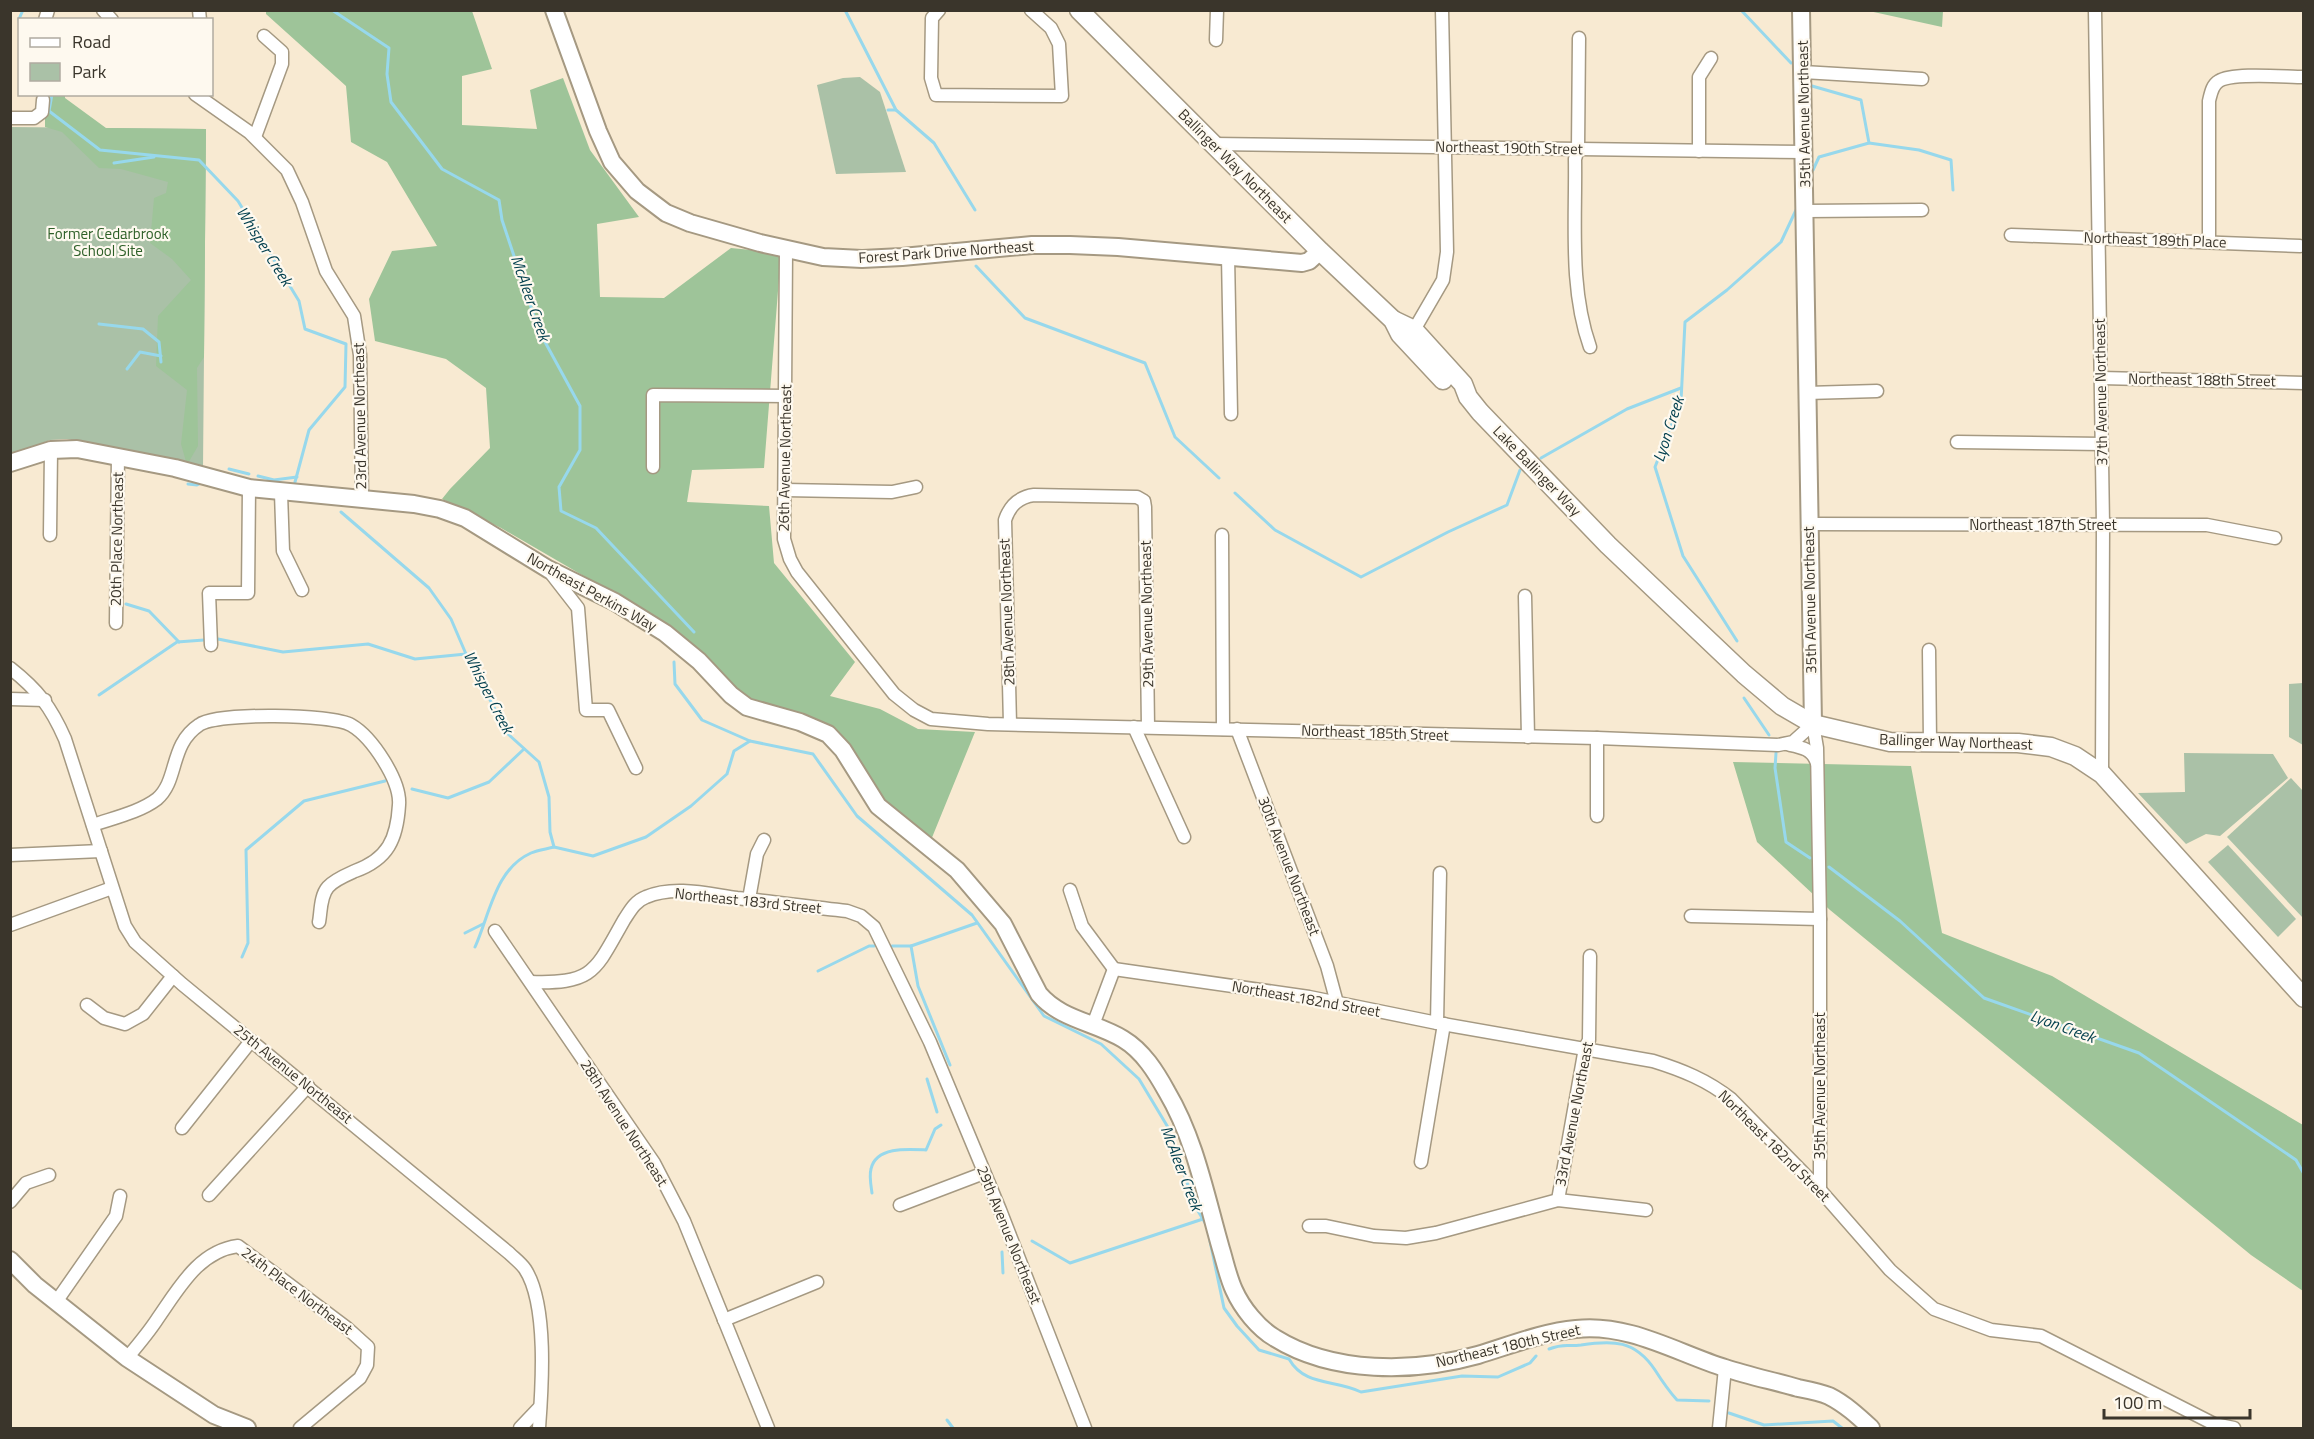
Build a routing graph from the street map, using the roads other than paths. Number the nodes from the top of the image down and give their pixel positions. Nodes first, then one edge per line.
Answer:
1 (554, 10) edge
2 (939, 10) edge
3 (1031, 10) edge
4 (1079, 10) edge
5 (1217, 10) edge
6 (1442, 10) edge
7 (1802, 10) edge
8 (2096, 10) edge
9 (264, 36) dead end
10 (1579, 38) dead end
11 (1216, 40) dead end
12 (1711, 58) dead end
13 (1803, 72) junction
14 (2304, 77) edge
15 (1922, 79) dead end
16 (198, 96) edge
17 (43, 100) dead end
18 (10, 118) edge
19 (255, 137) junction
20 (1213, 144) junction
21 (1444, 147) junction
22 (1578, 149) junction
23 (1699, 151) junction
24 (1805, 152) junction
25 (1922, 210) dead end
26 (1806, 211) junction
27 (2011, 235) dead end
28 (2099, 238) junction
29 (2209, 242) junction
30 (2300, 246) dead end
31 (786, 250) junction
32 (1320, 251) junction
33 (1228, 256) junction
34 (1393, 320) junction
35 (1414, 330) junction
36 (1590, 347) dead end
37 (2101, 378) junction
38 (2304, 383) edge
39 (1877, 391) dead end
40 (1807, 393) junction
41 (786, 396) junction
42 (1468, 397) junction
43 (1231, 414) dead end
44 (1957, 442) dead end
45 (2102, 444) junction
46 (51, 450) junction
47 (118, 456) junction
48 (10, 464) edge
49 (653, 467) dead end
50 (916, 487) dead end
51 (249, 488) junction
52 (785, 490) junction
53 (281, 493) junction
54 (362, 498) junction
55 (1144, 501) joint
56 (1809, 524) junction
57 (2103, 525) junction
58 (50, 535) dead end
59 (1222, 535) dead end
60 (2275, 538) dead end
61 (1608, 544) joint
62 (548, 569) junction
63 (302, 590) dead end
64 (1525, 596) dead end
65 (116, 623) dead end
66 (211, 645) dead end
67 (1929, 650) dead end
68 (10, 668) edge
69 (10, 699) edge
70 (45, 700) junction
71 (931, 719) joint
72 (1010, 724) junction
73 (1813, 724) junction
74 (1134, 727) junction
75 (1148, 727) junction
76 (1223, 729) junction
77 (1237, 729) junction
78 (1528, 737) junction
79 (1597, 738) junction
80 (1930, 742) junction
81 (1785, 744) junction
82 (1817, 764) junction
83 (636, 768) dead end
84 (2102, 774) junction
85 (1597, 816) dead end
86 (93, 825) junction
87 (1184, 837) dead end
88 (764, 840) dead end
89 (101, 851) junction
90 (10, 855) edge
91 (1440, 873) dead end
92 (112, 888) junction
93 (1070, 890) dead end
94 (749, 899) junction
95 (1691, 916) dead end
96 (1820, 919) junction
97 (319, 922) dead end
98 (10, 925) edge
99 (495, 931) dead end
100 (1590, 956) dead end
101 (1114, 969) junction
102 (173, 976) junction
103 (531, 982) junction
104 (2304, 998) edge
105 (1337, 1003) junction
106 (87, 1005) dead end
107 (1441, 1024) junction
108 (1093, 1025) junction
109 (251, 1041) junction
110 (930, 1042) joint
111 (1585, 1048) junction
112 (308, 1086) junction
113 (182, 1128) dead end
114 (1421, 1162) dead end
115 (984, 1173) junction
116 (49, 1175) dead end
117 (1820, 1190) junction
118 (209, 1195) dead end
119 (120, 1196) dead end
120 (1558, 1200) junction
121 (10, 1202) edge
122 (900, 1205) dead end
123 (1646, 1210) dead end
124 (1309, 1226) dead end
125 (10, 1260) edge
126 (817, 1282) dead end
127 (56, 1302) junction
128 (724, 1320) junction
129 (127, 1358) junction
130 (1725, 1368) junction
131 (541, 1406) junction
132 (247, 1428) edge
133 (300, 1428) edge
134 (520, 1428) edge
135 (538, 1428) edge
136 (768, 1428) edge
137 (1085, 1428) edge
138 (1719, 1428) edge
139 (1871, 1428) edge
140 (2234, 1428) edge

1 - 31 street, Forest Park Drive Northeast
2 - 3 street
4 - 20 main road, Ballinger Way Northeast
5 - 11 street
6 - 21 street
7 - 13 street, 35th Avenue Northeast
8 - 28 street, 37th Avenue Northeast
9 - 19 street
10 - 22 street
12 - 23 street
13 - 15 street
13 - 24 street, 35th Avenue Northeast
14 - 29 street
16 - 19 street, 23rd Avenue Northeast
17 - 18 street
19 - 54 street, 23rd Avenue Northeast
20 - 21 street, Northeast 190th Street
20 - 32 main road, Ballinger Way Northeast
21 - 22 street, Northeast 190th Street
21 - 35 street
22 - 23 street, Northeast 190th Street
22 - 36 street
23 - 24 street, Northeast 190th Street
24 - 26 street, 35th Avenue Northeast
25 - 26 street
26 - 40 street, 35th Avenue Northeast
27 - 28 street, Northeast 189th Place
28 - 29 street, Northeast 189th Place
28 - 37 street, 37th Avenue Northeast
29 - 30 street, Northeast 189th Place
31 - 33 street, Forest Park Drive Northeast
31 - 41 street, 26th Avenue Northeast
32 - 33 street, Forest Park Drive Northeast
32 - 34 main road, Ballinger Way Northeast
33 - 43 street
34 - 35 main road, Lake Ballinger Way
34 - 42 main road, Lake Ballinger Way
35 - 42 main road, Lake Ballinger Way
37 - 38 street, Northeast 188th Street
37 - 45 street, 37th Avenue Northeast
39 - 40 street
40 - 56 street, 35th Avenue Northeast
41 - 49 street
41 - 52 street, 26th Avenue Northeast
42 - 61 main road, Lake Ballinger Way
44 - 45 street
45 - 57 street, 37th Avenue Northeast
46 - 47 street, Northeast Perkins Way
46 - 48 street, Northeast Perkins Way
46 - 58 street
47 - 51 street, Northeast Perkins Way
47 - 65 street, 20th Place Northeast
50 - 52 street
51 - 53 street, Northeast Perkins Way
51 - 66 street
52 - 71 street, 26th Avenue Northeast
53 - 54 street, Northeast Perkins Way
53 - 63 street
54 - 62 street, Northeast Perkins Way
55 - 72 street, 28th Avenue Northeast
55 - 75 street, 29th Avenue Northeast
56 - 57 street, Northeast 187th Street
56 - 73 street, 35th Avenue Northeast
57 - 60 street, Northeast 187th Street
57 - 84 street, 37th Avenue Northeast
59 - 76 street
61 - 73 main road, Ballinger Way Northeast
62 - 83 street
62 - 108 street, Northeast Perkins Way
64 - 78 street
67 - 80 street
68 - 70 street
69 - 70 street
70 - 86 street, 25th Avenue Northeast
71 - 72 street, Northeast 185th Street
72 - 74 street, Northeast 185th Street
73 - 80 main road, Ballinger Way Northeast
73 - 81 street
73 - 82 street, 35th Avenue Northeast
74 - 75 street, Northeast 185th Street
74 - 87 street
75 - 76 street, Northeast 185th Street
76 - 77 street, Northeast 185th Street
77 - 78 street, Northeast 185th Street
77 - 105 street, 30th Avenue Northeast
78 - 79 street, Northeast 185th Street
79 - 81 street, Northeast 185th Street
79 - 85 street
80 - 84 main road, Ballinger Way Northeast
81 - 82 street, Northeast 185th Street
82 - 96 street, 35th Avenue Northeast
84 - 104 main road, Ballinger Way Northeast
86 - 89 street, 25th Avenue Northeast
86 - 97 street
88 - 94 street
89 - 90 street
89 - 92 street, 25th Avenue Northeast
91 - 107 street
92 - 98 street
92 - 102 street, 25th Avenue Northeast
93 - 101 street
94 - 103 street, Northeast 183rd Street
94 - 110 street, Northeast 183rd Street
95 - 96 street
96 - 117 street, 35th Avenue Northeast
99 - 103 street, 28th Avenue Northeast
100 - 111 street, 33rd Avenue Northeast
101 - 105 street, Northeast 182nd Street
101 - 108 street
102 - 106 street
102 - 109 street, 25th Avenue Northeast
103 - 128 street, 28th Avenue Northeast
105 - 107 street, Northeast 182nd Street
107 - 111 street, Northeast 182nd Street
107 - 114 street
108 - 130 street, Northeast 180th Street
109 - 112 street, 25th Avenue Northeast
109 - 113 street
110 - 115 street, 29th Avenue Northeast
111 - 117 street, Northeast 182nd Street
111 - 120 street, 33rd Avenue Northeast
112 - 118 street
112 - 131 street, 25th Avenue Northeast
115 - 122 street
115 - 137 street, 29th Avenue Northeast
116 - 121 street
117 - 140 street, Northeast 182nd Street
119 - 127 street
120 - 123 street
120 - 124 street
125 - 127 street
126 - 128 street
127 - 129 street
128 - 136 street, 28th Avenue Northeast
129 - 132 street
129 - 133 street, 24th Place Northeast
130 - 138 street
130 - 139 street, Northeast 180th Street
131 - 134 street
131 - 135 street, 25th Avenue Northeast

